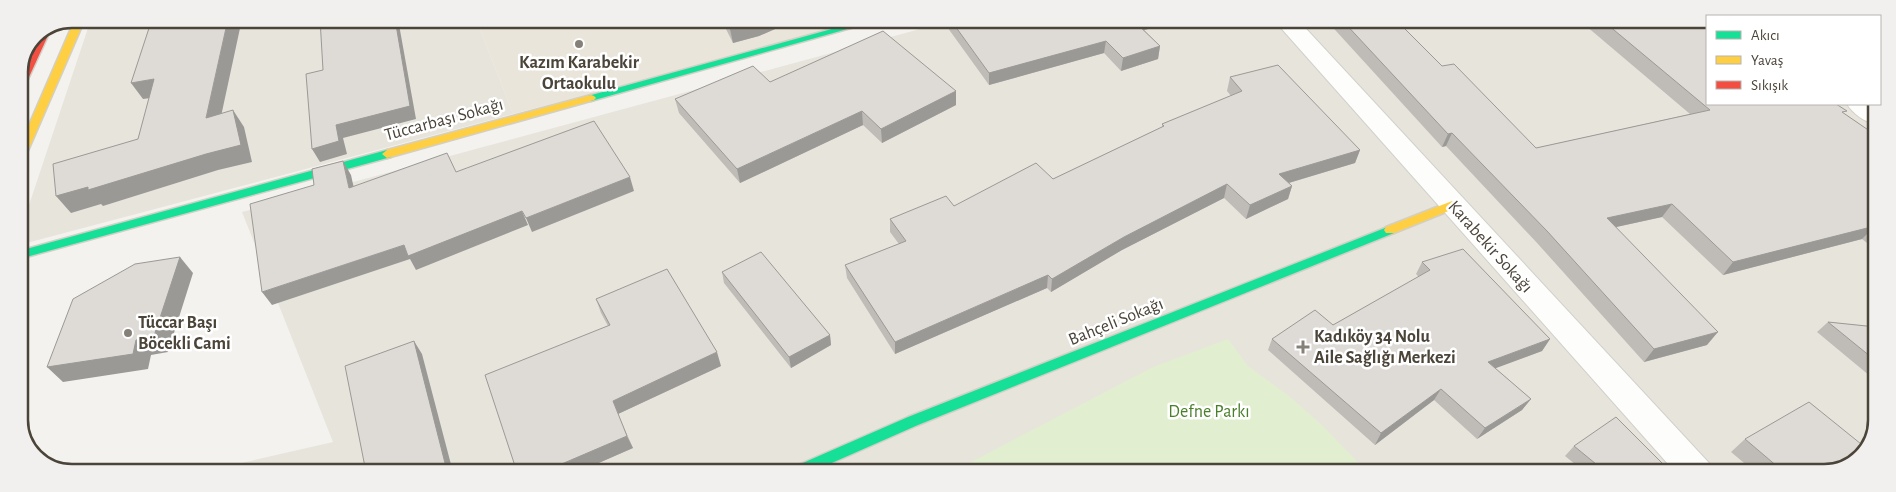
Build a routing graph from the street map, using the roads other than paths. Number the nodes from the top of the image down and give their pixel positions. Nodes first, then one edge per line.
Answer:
1 (76, 28) edge
2 (846, 28) edge
3 (1291, 28) edge
4 (41, 39) edge
5 (28, 68) edge
6 (28, 139) edge
7 (1452, 205) junction
8 (28, 253) edge
9 (815, 464) edge
10 (1689, 464) edge

1 - 6 street
2 - 8 street, Tüccarbaşı Sokağı
3 - 7 street, Karabekir Sokağı
4 - 5 street
7 - 9 street, Bahçeli Sokağı
7 - 10 street, Karabekir Sokağı

